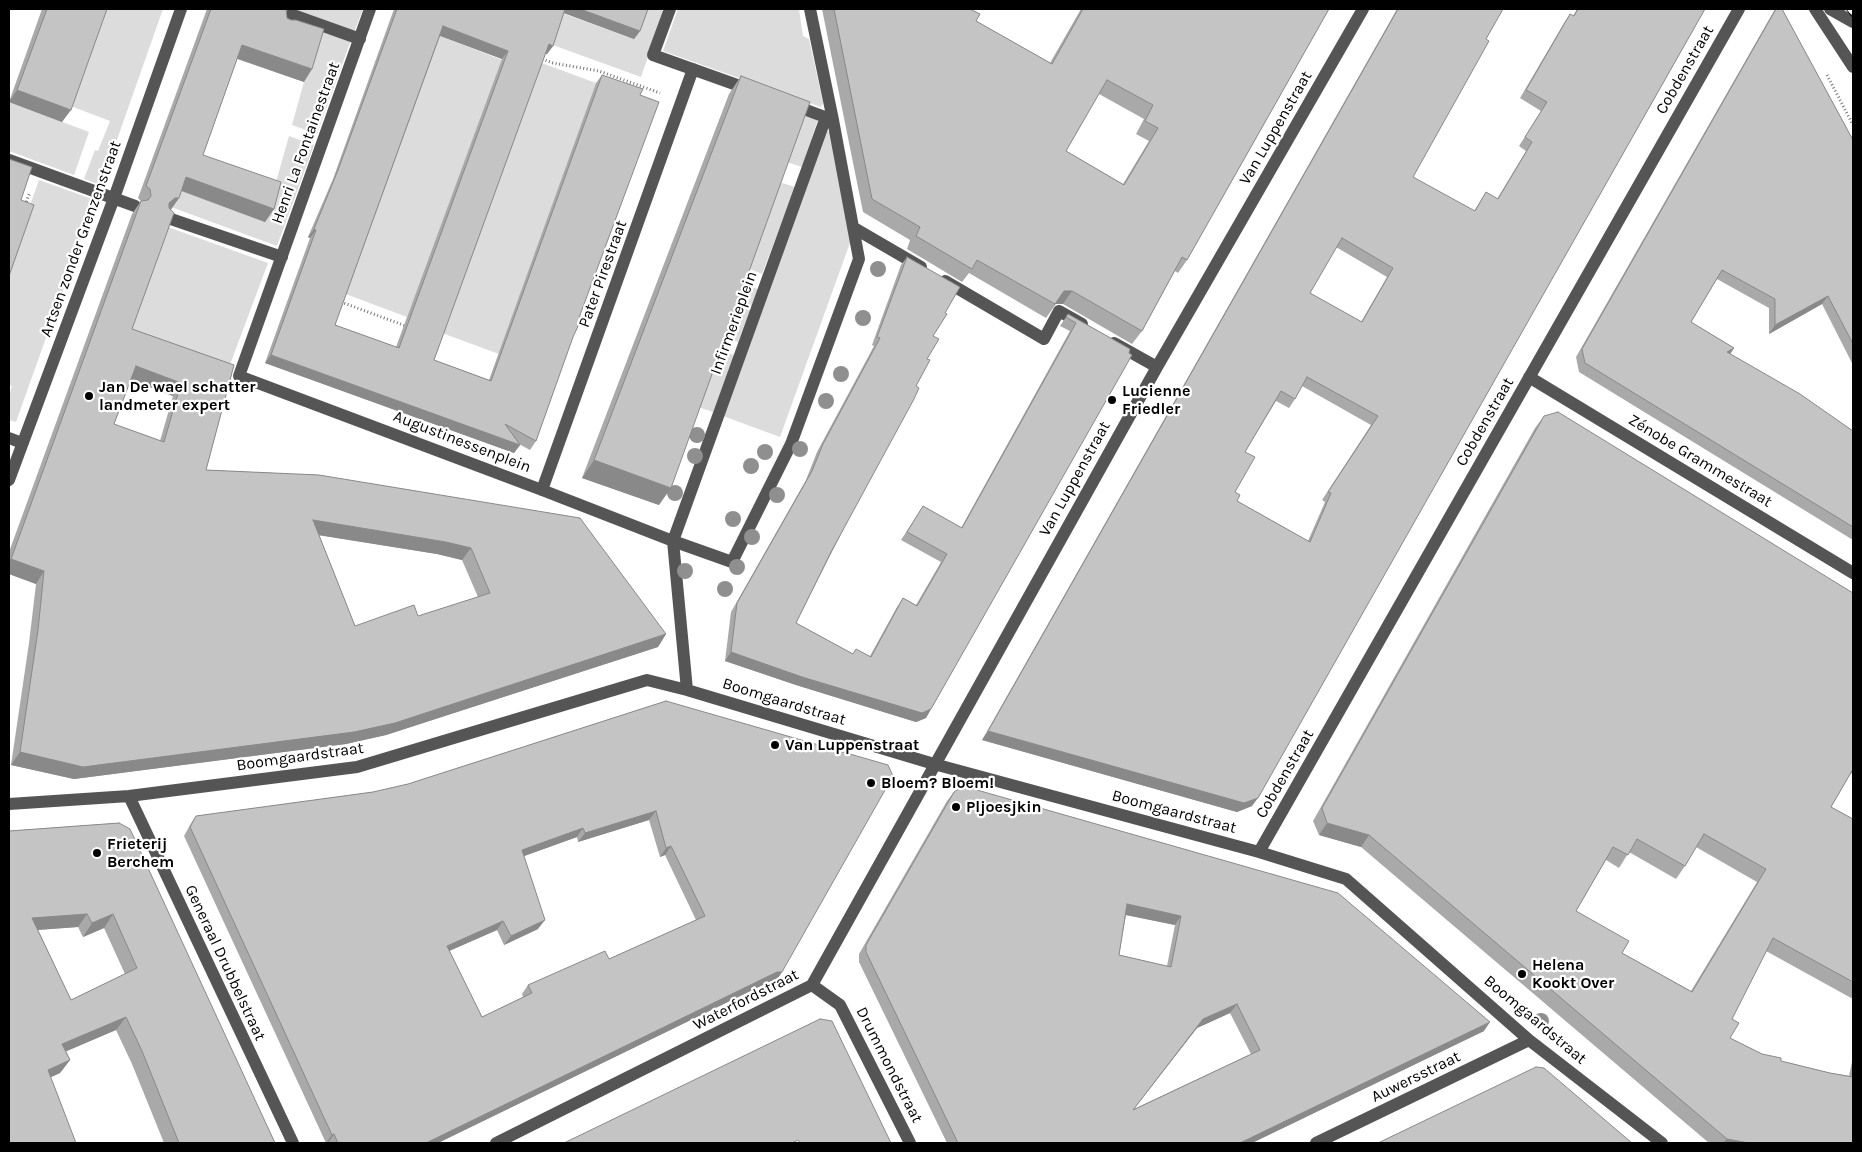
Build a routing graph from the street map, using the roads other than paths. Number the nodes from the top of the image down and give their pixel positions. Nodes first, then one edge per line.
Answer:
1 (181, 9) edge
2 (370, 9) edge
3 (670, 9) edge
4 (810, 9) edge
5 (1363, 9) edge
6 (1739, 9) edge
7 (1815, 9) edge
8 (1830, 9) edge
9 (1853, 22) edge
10 (286, 25) edge
11 (360, 39) junction
12 (1853, 67) edge
13 (694, 69) junction
14 (764, 94) edge
15 (782, 101) edge
16 (829, 118) junction
17 (9, 160) edge
18 (114, 198) junction
19 (135, 206) dead end
20 (168, 218) edge
21 (854, 228) junction
22 (282, 257) junction
23 (1157, 367) junction
24 (239, 376) joint
25 (1529, 377) junction
26 (9, 438) edge
27 (22, 443) junction
28 (9, 480) edge
29 (542, 490) junction
30 (673, 541) junction
31 (1853, 573) edge
32 (687, 690) junction
33 (934, 764) junction
34 (129, 796) junction
35 (9, 804) edge
36 (1259, 852) junction
37 (812, 985) junction
38 (1529, 1040) junction
39 (293, 1143) edge
40 (496, 1143) edge
41 (910, 1143) edge
42 (1316, 1143) edge
43 (1662, 1143) edge

1 - 18 street, Artsen zonder Grenzenstraat
2 - 11 street, Henri La Fontainestraat
3 - 13 street
4 - 16 street
5 - 23 street, Van Luppenstraat
6 - 25 street, Cobdenstraat
7 - 12 street
8 - 9 street
10 - 11 street
11 - 22 street, Henri La Fontainestraat
13 - 14 street
13 - 29 street, Pater Pirestraat
15 - 16 street
16 - 21 street
16 - 30 street, Infirmerieplein
17 - 18 street
18 - 19 street
18 - 27 street, Artsen zonder Grenzenstraat
20 - 22 street
21 - 23 street
21 - 30 street
22 - 24 street, Henri La Fontainestraat
23 - 33 street, Van Luppenstraat
24 - 29 street, Augustinessenplein
25 - 31 street, Zénobe Grammestraat
25 - 36 street, Cobdenstraat
26 - 27 street
27 - 28 street, Artsen zonder Grenzenstraat
29 - 30 street, Augustinessenplein
30 - 32 street, Infirmerieplein
32 - 33 street, Boomgaardstraat
32 - 34 street, Boomgaardstraat
33 - 36 street, Boomgaardstraat
33 - 37 street, Waterfordstraat
34 - 35 street, Boomgaardstraat
34 - 39 street, Generaal Drubbelstraat
36 - 38 street, Boomgaardstraat
37 - 40 street, Waterfordstraat
37 - 41 street, Drummondstraat
38 - 42 street, Auwersstraat
38 - 43 street, Boomgaardstraat

